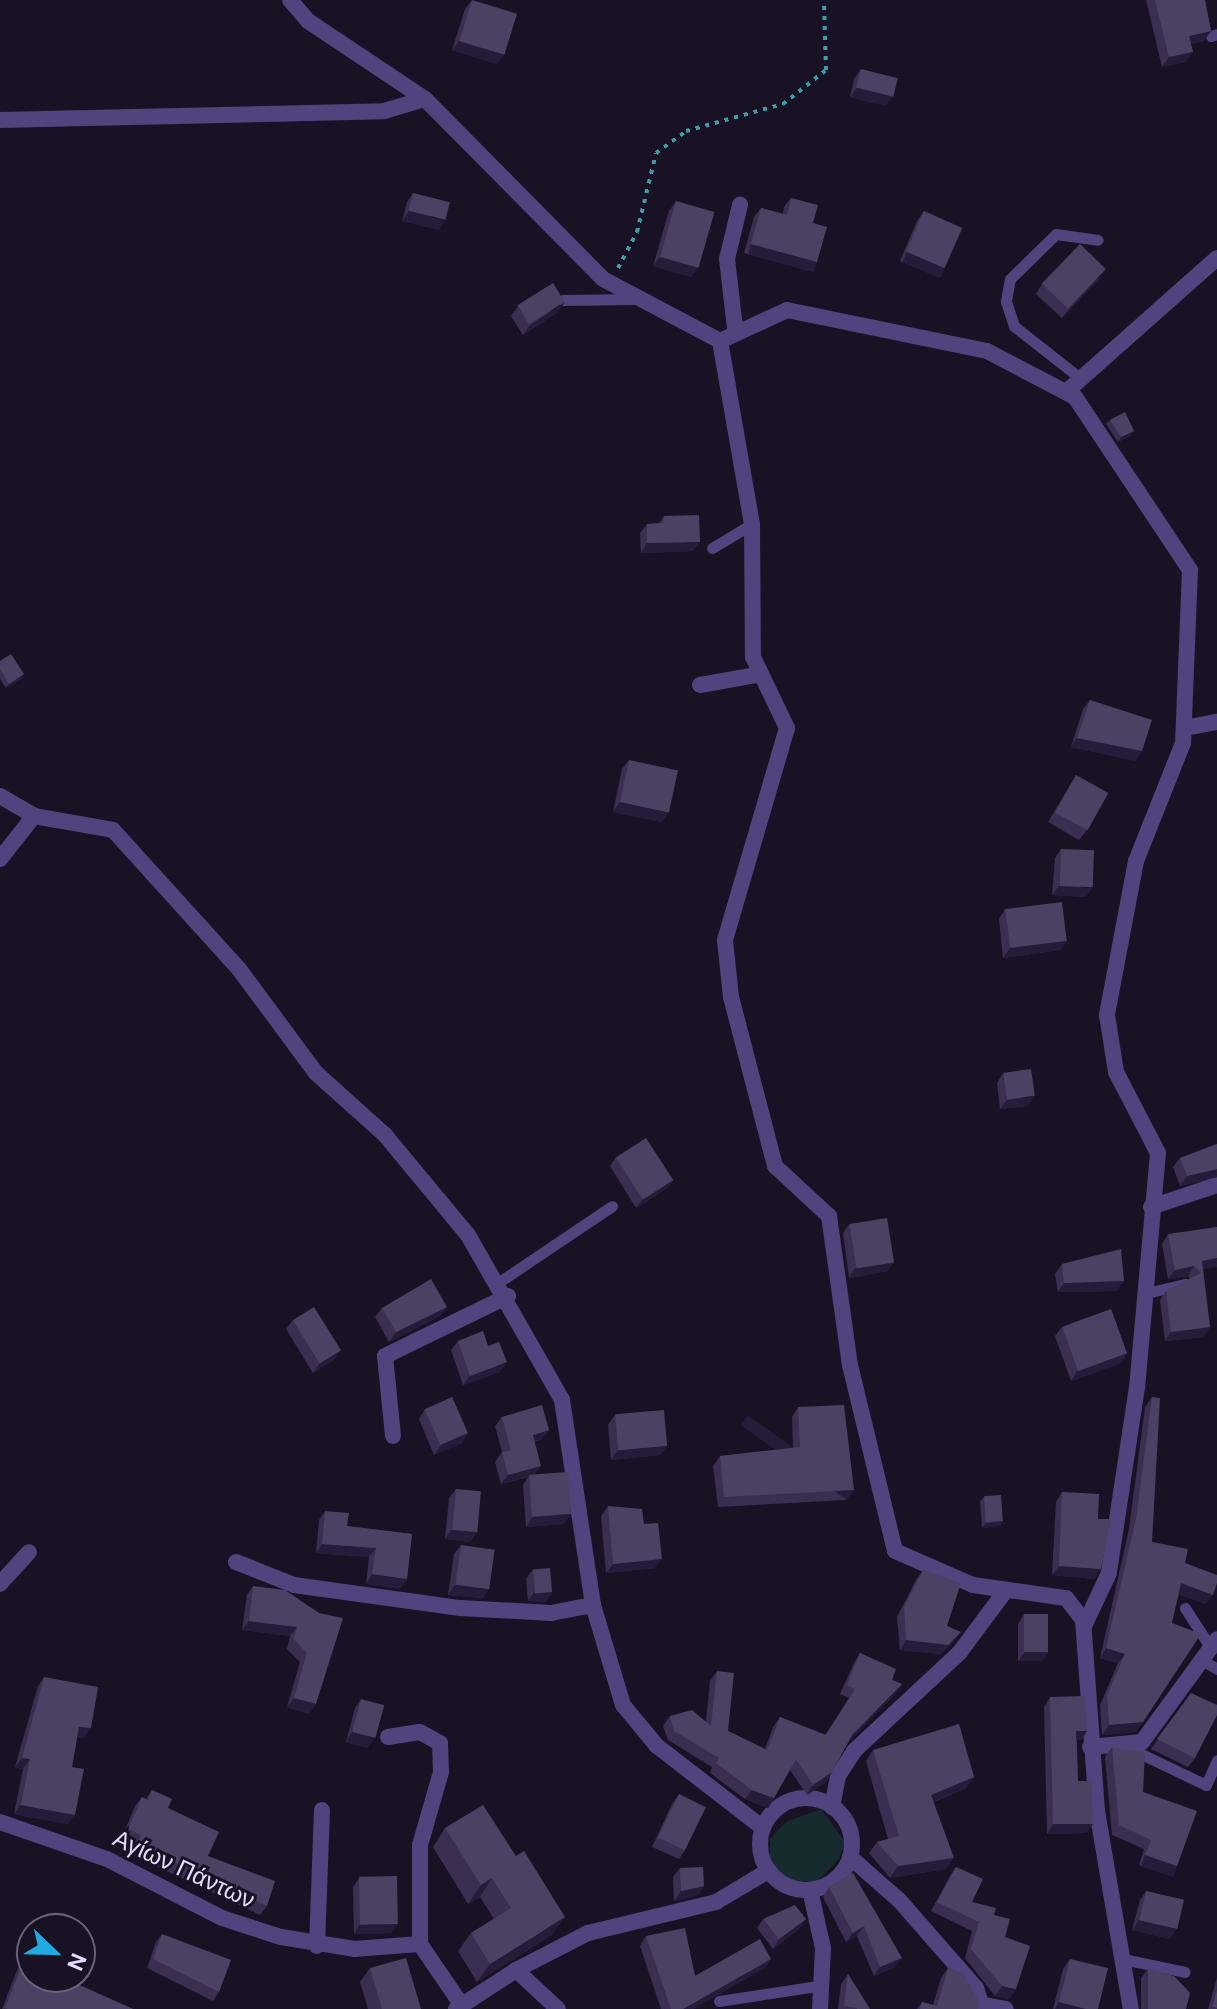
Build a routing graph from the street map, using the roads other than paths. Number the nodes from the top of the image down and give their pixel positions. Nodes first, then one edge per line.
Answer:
1 (290, 0) edge
2 (425, 99) junction
3 (0, 120) edge
4 (740, 205) dead end
5 (1098, 240) dead end
6 (1217, 258) edge
7 (635, 299) junction
8 (563, 300) edge
9 (735, 328) junction
10 (720, 341) junction
11 (1080, 378) junction
12 (1066, 392) junction
13 (752, 524) junction
14 (712, 548) dead end
15 (757, 675) junction
16 (700, 685) dead end
17 (1217, 722) edge
18 (1185, 728) junction
19 (0, 796) edge
20 (34, 816) junction
21 (0, 859) edge
22 (1217, 1185) edge
23 (612, 1206) dead end
24 (1151, 1207) junction
25 (1186, 1284) edge
26 (504, 1289) junction
27 (1146, 1293) junction
28 (393, 1436) dead end
29 (29, 1552) dead end
30 (236, 1562) dead end
31 (0, 1584) edge
32 (1006, 1590) junction
33 (593, 1605) junction
34 (1185, 1608) dead end
35 (1085, 1624) junction
36 (1209, 1648) edge
37 (1217, 1669) edge
38 (388, 1737) dead end
39 (1125, 1746) junction
40 (1090, 1747) junction
41 (1217, 1760) edge
42 (832, 1807) junction
43 (322, 1810) dead end
44 (0, 1822) edge
45 (763, 1828) junction
46 (850, 1857) junction
47 (768, 1871) junction
48 (810, 1890) junction
49 (420, 1944) junction
50 (317, 1946) junction
51 (1123, 1959) junction
52 (516, 1970) junction
53 (1185, 1972) dead end
54 (823, 1985) junction
55 (719, 2001) edge
56 (458, 2006) edge
57 (983, 2007) edge
58 (558, 2009) edge
59 (820, 2009) edge
60 (1006, 2009) edge
61 (1131, 2009) edge

1 - 2 street
2 - 3 street
2 - 7 street
4 - 9 street
5 - 11 lane
6 - 11 street
7 - 8 lane
7 - 10 street
9 - 10 street
9 - 12 street
10 - 13 street
11 - 12 street
12 - 18 street
13 - 14 lane
13 - 15 street
15 - 16 street
15 - 32 street
17 - 18 street
18 - 24 street
19 - 20 street
20 - 21 street
20 - 26 street
22 - 24 street
23 - 26 lane
24 - 27 street
25 - 27 lane
26 - 28 street
26 - 33 street
27 - 35 street
29 - 31 street
30 - 33 street
32 - 35 street
32 - 42 street
33 - 45 street
34 - 36 lane
35 - 40 street
36 - 37 lane
36 - 39 street
38 - 49 street
39 - 40 street
39 - 41 lane
40 - 51 street
42 - 45 street
42 - 46 street
43 - 50 street
44 - 50 street, Αγίων Πάντων
45 - 47 street
46 - 48 street
46 - 57 street
47 - 48 street
47 - 52 street
48 - 54 street
49 - 50 street, Αγίων Πάντων
49 - 56 street
51 - 53 lane
51 - 61 street
52 - 56 street
52 - 58 street
54 - 55 lane
54 - 59 street
57 - 60 street

